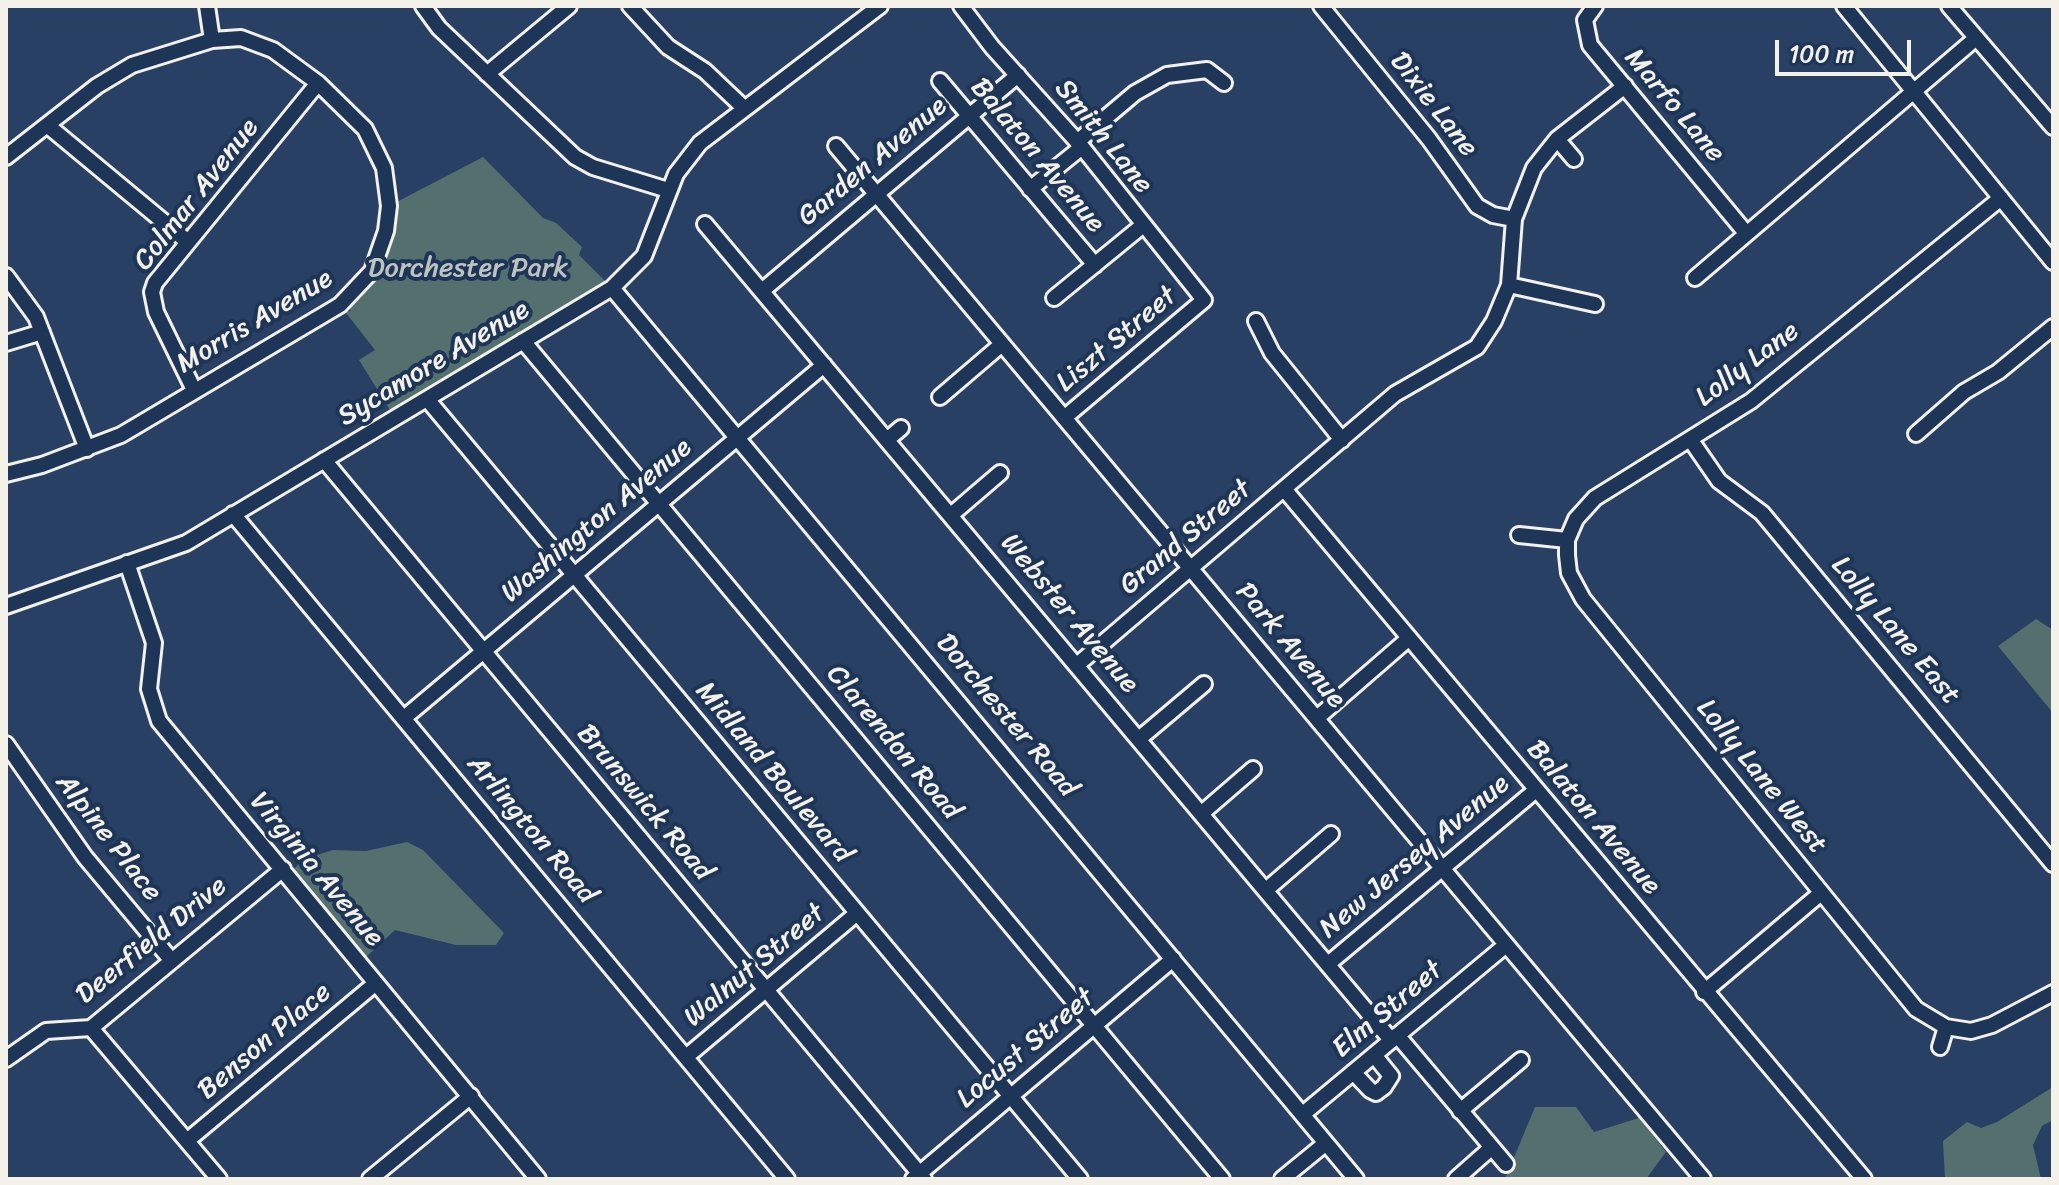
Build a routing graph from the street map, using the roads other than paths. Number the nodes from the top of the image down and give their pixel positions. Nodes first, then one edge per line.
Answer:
1 (207, 6) edge
2 (423, 6) edge
3 (569, 6) edge
4 (630, 6) edge
5 (880, 6) edge
6 (961, 6) edge
7 (1321, 6) edge
8 (1595, 6) edge
9 (1844, 6) edge
10 (1949, 6) edge
11 (1975, 39) junction
12 (212, 40) junction
13 (487, 74) junction
14 (1018, 75) junction
15 (940, 81) dead end
16 (318, 83) junction
17 (1224, 83) dead end
18 (1625, 86) junction
19 (1913, 92) junction
20 (744, 108) junction
21 (970, 115) junction
22 (47, 125) junction
23 (2053, 127) edge
24 (1557, 139) junction
25 (1080, 144) junction
26 (836, 146) dead end
27 (6, 157) edge
28 (1574, 159) dead end
29 (1030, 189) junction
30 (668, 190) junction
31 (874, 194) junction
32 (2001, 198) junction
33 (1514, 219) junction
34 (705, 224) dead end
35 (1142, 226) junction
36 (1746, 233) junction
37 (188, 242) junction
38 (2053, 262) edge
39 (1095, 265) junction
40 (6, 276) edge
41 (1695, 278) dead end
42 (1509, 285) junction
43 (612, 288) junction
44 (763, 290) junction
45 (1054, 298) dead end
46 (1204, 300) joint
47 (1595, 304) dead end
48 (1256, 321) dead end
49 (2053, 327) edge
50 (42, 332) junction
51 (523, 341) junction
52 (6, 343) edge
53 (1002, 344) junction
54 (824, 365) junction
55 (194, 390) junction
56 (940, 397) dead end
57 (427, 399) junction
58 (1064, 418) junction
59 (901, 428) dead end
60 (1916, 434) dead end
61 (739, 437) junction
62 (888, 439) junction
63 (1690, 439) junction
64 (1342, 440) junction
65 (87, 449) junction
66 (324, 460) junction
67 (1000, 473) dead end
68 (6, 474) edge
69 (1284, 489) junction
70 (659, 504) junction
71 (233, 514) junction
72 (951, 515) junction
73 (1519, 535) dead end
74 (1567, 540) junction
75 (127, 563) junction
76 (1190, 567) junction
77 (573, 574) junction
78 (6, 606) edge
79 (1408, 639) junction
80 (484, 650) junction
81 (1077, 665) junction
82 (1204, 684) dead end
83 (404, 718) junction
84 (1317, 718) junction
85 (1140, 738) junction
86 (8, 754) edge
87 (1253, 769) dead end
88 (1536, 790) junction
89 (1202, 813) junction
90 (1331, 834) dead end
91 (2053, 864) edge
92 (283, 869) junction
93 (1441, 869) junction
94 (1266, 890) junction
95 (1821, 893) junction
96 (856, 914) junction
97 (1506, 945) junction
98 (1173, 959) junction
99 (172, 961) junction
100 (1328, 964) junction
101 (376, 983) junction
102 (767, 990) junction
103 (1704, 992) junction
104 (2053, 993) edge
105 (1093, 1026) junction
106 (1946, 1027) junction
107 (91, 1028) junction
108 (1394, 1038) junction
109 (1940, 1047) dead end
110 (1374, 1055) junction
111 (686, 1057) junction
112 (6, 1059) edge
113 (1521, 1060) dead end
114 (1353, 1072) junction
115 (471, 1096) junction
116 (1011, 1097) junction
117 (1460, 1111) junction
118 (1303, 1114) junction
119 (188, 1140) junction
120 (1326, 1143) junction
121 (1491, 1148) junction
122 (1506, 1164) dead end
123 (919, 1177) edge
124 (219, 1179) edge
125 (370, 1179) edge
126 (538, 1179) edge
127 (787, 1179) edge
128 (1080, 1179) edge
129 (1222, 1179) edge
130 (1282, 1179) edge
131 (1356, 1179) edge
132 (1456, 1179) edge
133 (1703, 1179) edge
134 (1864, 1179) edge

1 - 12 street
2 - 13 street
3 - 13 street
4 - 20 street
5 - 20 street, Sycamore Avenue
6 - 14 street, Smith Lane
7 - 33 street, Dixie Lane
8 - 18 street, Marfo Lane
9 - 19 street
10 - 11 street
11 - 19 street
11 - 23 street
12 - 16 street, Morris Avenue
12 - 22 street, Morris Avenue
13 - 30 street
14 - 21 street, Garden Avenue
14 - 25 street, Smith Lane
15 - 21 street, Balaton Avenue
16 - 37 street, Colmar Avenue
16 - 55 street, Morris Avenue
17 - 25 street
18 - 24 street
18 - 36 street, Marfo Lane
19 - 32 street
19 - 36 street
20 - 30 street, Sycamore Avenue
21 - 29 street, Balaton Avenue
21 - 31 street, Garden Avenue
22 - 27 street, Morris Avenue
22 - 37 street
24 - 28 street
24 - 33 street
25 - 29 street
25 - 35 street, Smith Lane
26 - 31 street, Park Avenue
29 - 39 street, Balaton Avenue
30 - 43 street, Sycamore Avenue
31 - 44 street, Garden Avenue
31 - 53 street, Park Avenue
32 - 38 street
32 - 63 street, Lolly Lane
33 - 42 street
34 - 44 street, Webster Avenue
35 - 39 street
35 - 46 street, Smith Lane
36 - 41 street
37 - 55 street, Colmar Avenue
39 - 45 street
40 - 50 street
42 - 47 street
42 - 64 street
43 - 51 street, Sycamore Avenue
43 - 61 street, Dorchester Road
44 - 54 street, Webster Avenue
46 - 58 street, Liszt Street
48 - 64 street
49 - 60 street
50 - 52 street
50 - 65 street
51 - 57 street, Sycamore Avenue
51 - 70 street, Clarendon Road
53 - 56 street
53 - 58 street, Park Avenue
54 - 61 street, Washington Avenue
54 - 62 street, Webster Avenue
55 - 65 street, Morris Avenue
57 - 66 street, Sycamore Avenue
57 - 77 street, Midland Boulevard
58 - 76 street, Park Avenue
59 - 62 street
61 - 70 street, Washington Avenue
61 - 98 street, Dorchester Road
62 - 72 street, Webster Avenue
63 - 74 street, Lolly Lane
63 - 91 street, Lolly Lane East
64 - 69 street, Grand Street
65 - 68 street, Morris Avenue
66 - 71 street, Sycamore Avenue
66 - 80 street, Brunswick Road
67 - 72 street
69 - 76 street, Grand Street
69 - 79 street, Balaton Avenue
70 - 77 street, Washington Avenue
70 - 105 street, Clarendon Road
71 - 75 street, Sycamore Avenue
71 - 83 street, Arlington Road
72 - 81 street, Webster Avenue
73 - 74 street
74 - 95 street, Lolly Lane West
75 - 78 street, Sycamore Avenue
75 - 92 street, Virginia Avenue
76 - 81 street, Grand Street
76 - 84 street, Park Avenue
77 - 80 street, Washington Avenue
77 - 96 street, Midland Boulevard
79 - 84 street
79 - 88 street, Balaton Avenue
80 - 83 street, Washington Avenue
80 - 102 street, Brunswick Road
81 - 85 street, Webster Avenue
82 - 85 street
83 - 111 street, Arlington Road
84 - 93 street, Park Avenue
85 - 89 street, Webster Avenue
86 - 99 street, Alpine Place
87 - 89 street
88 - 93 street, New Jersey Avenue
88 - 103 street, Balaton Avenue
89 - 94 street, Webster Avenue
90 - 94 street
92 - 99 street, Deerfield Drive
92 - 101 street, Virginia Avenue
93 - 97 street, Park Avenue
93 - 100 street, New Jersey Avenue
94 - 100 street, Webster Avenue
95 - 103 street
95 - 106 street, Lolly Lane West
96 - 102 street, Walnut Street
96 - 116 street, Midland Boulevard
97 - 108 street, Elm Street
97 - 133 street, Park Avenue
98 - 105 street, Locust Street
98 - 118 street, Dorchester Road
99 - 107 street, Deerfield Drive
100 - 108 street, Webster Avenue
101 - 115 street, Virginia Avenue
101 - 119 street, Benson Place
102 - 111 street, Walnut Street
102 - 123 street, Brunswick Road
103 - 134 street, Balaton Avenue
104 - 106 street
105 - 116 street, Locust Street
105 - 129 street, Clarendon Road
106 - 109 street
107 - 112 street, Deerfield Drive
107 - 119 street
108 - 110 street, Elm Street
108 - 117 street, Webster Avenue
110 - 114 street, Elm Street
110 - 114 street
111 - 127 street, Arlington Road
113 - 117 street
114 - 118 street, Elm Street
115 - 125 street
115 - 126 street, Virginia Avenue
116 - 123 street, Locust Street
116 - 128 street, Midland Boulevard
117 - 121 street, Webster Avenue
118 - 120 street, Dorchester Road
119 - 124 street
120 - 130 street
120 - 131 street, Dorchester Road
121 - 122 street, Webster Avenue
121 - 132 street

